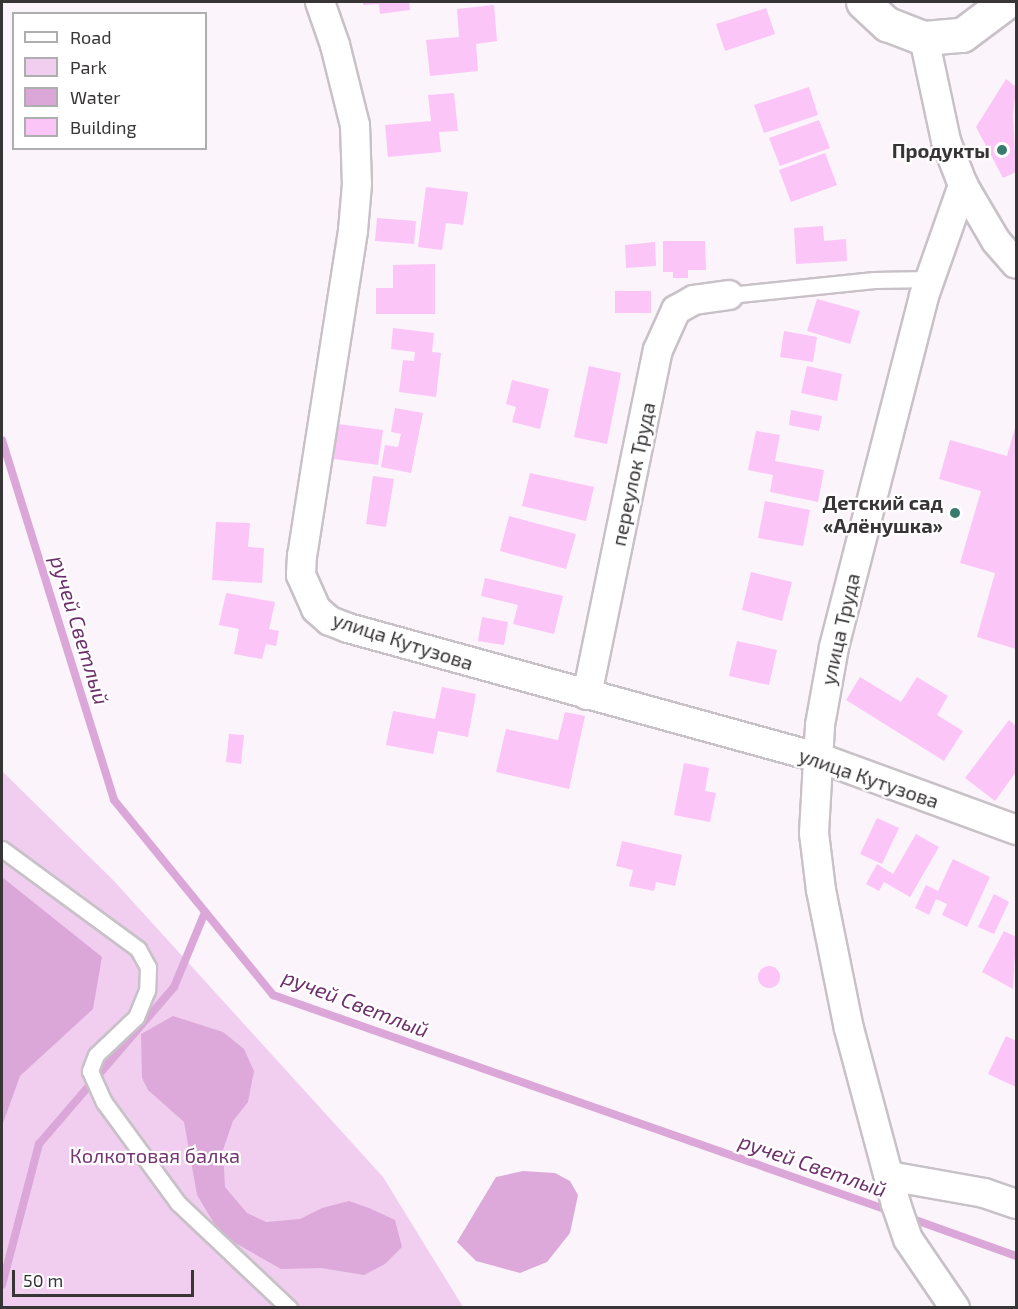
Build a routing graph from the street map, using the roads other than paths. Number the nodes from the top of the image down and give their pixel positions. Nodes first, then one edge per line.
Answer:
1 (320, 2) edge
2 (863, 2) edge
3 (1006, 2) edge
4 (924, 38) junction
5 (963, 185) junction
6 (1017, 264) edge
7 (930, 279) junction
8 (729, 295) joint
9 (587, 695) junction
10 (817, 757) junction
11 (1017, 830) edge
12 (2, 849) edge
13 (889, 1176) junction
14 (1017, 1204) edge
15 (289, 1308) edge
16 (955, 1308) edge

1 - 9 street, улица Кутузова
2 - 4 street
3 - 4 street
4 - 5 street
5 - 6 street
5 - 7 street, улица Труда
7 - 8 lane
7 - 10 street, улица Труда
8 - 9 street, переулок Труда
9 - 10 street, улица Кутузова
10 - 11 street, улица Кутузова
10 - 13 street, улица Труда
12 - 15 lane
13 - 14 street
13 - 16 street, улица Труда

